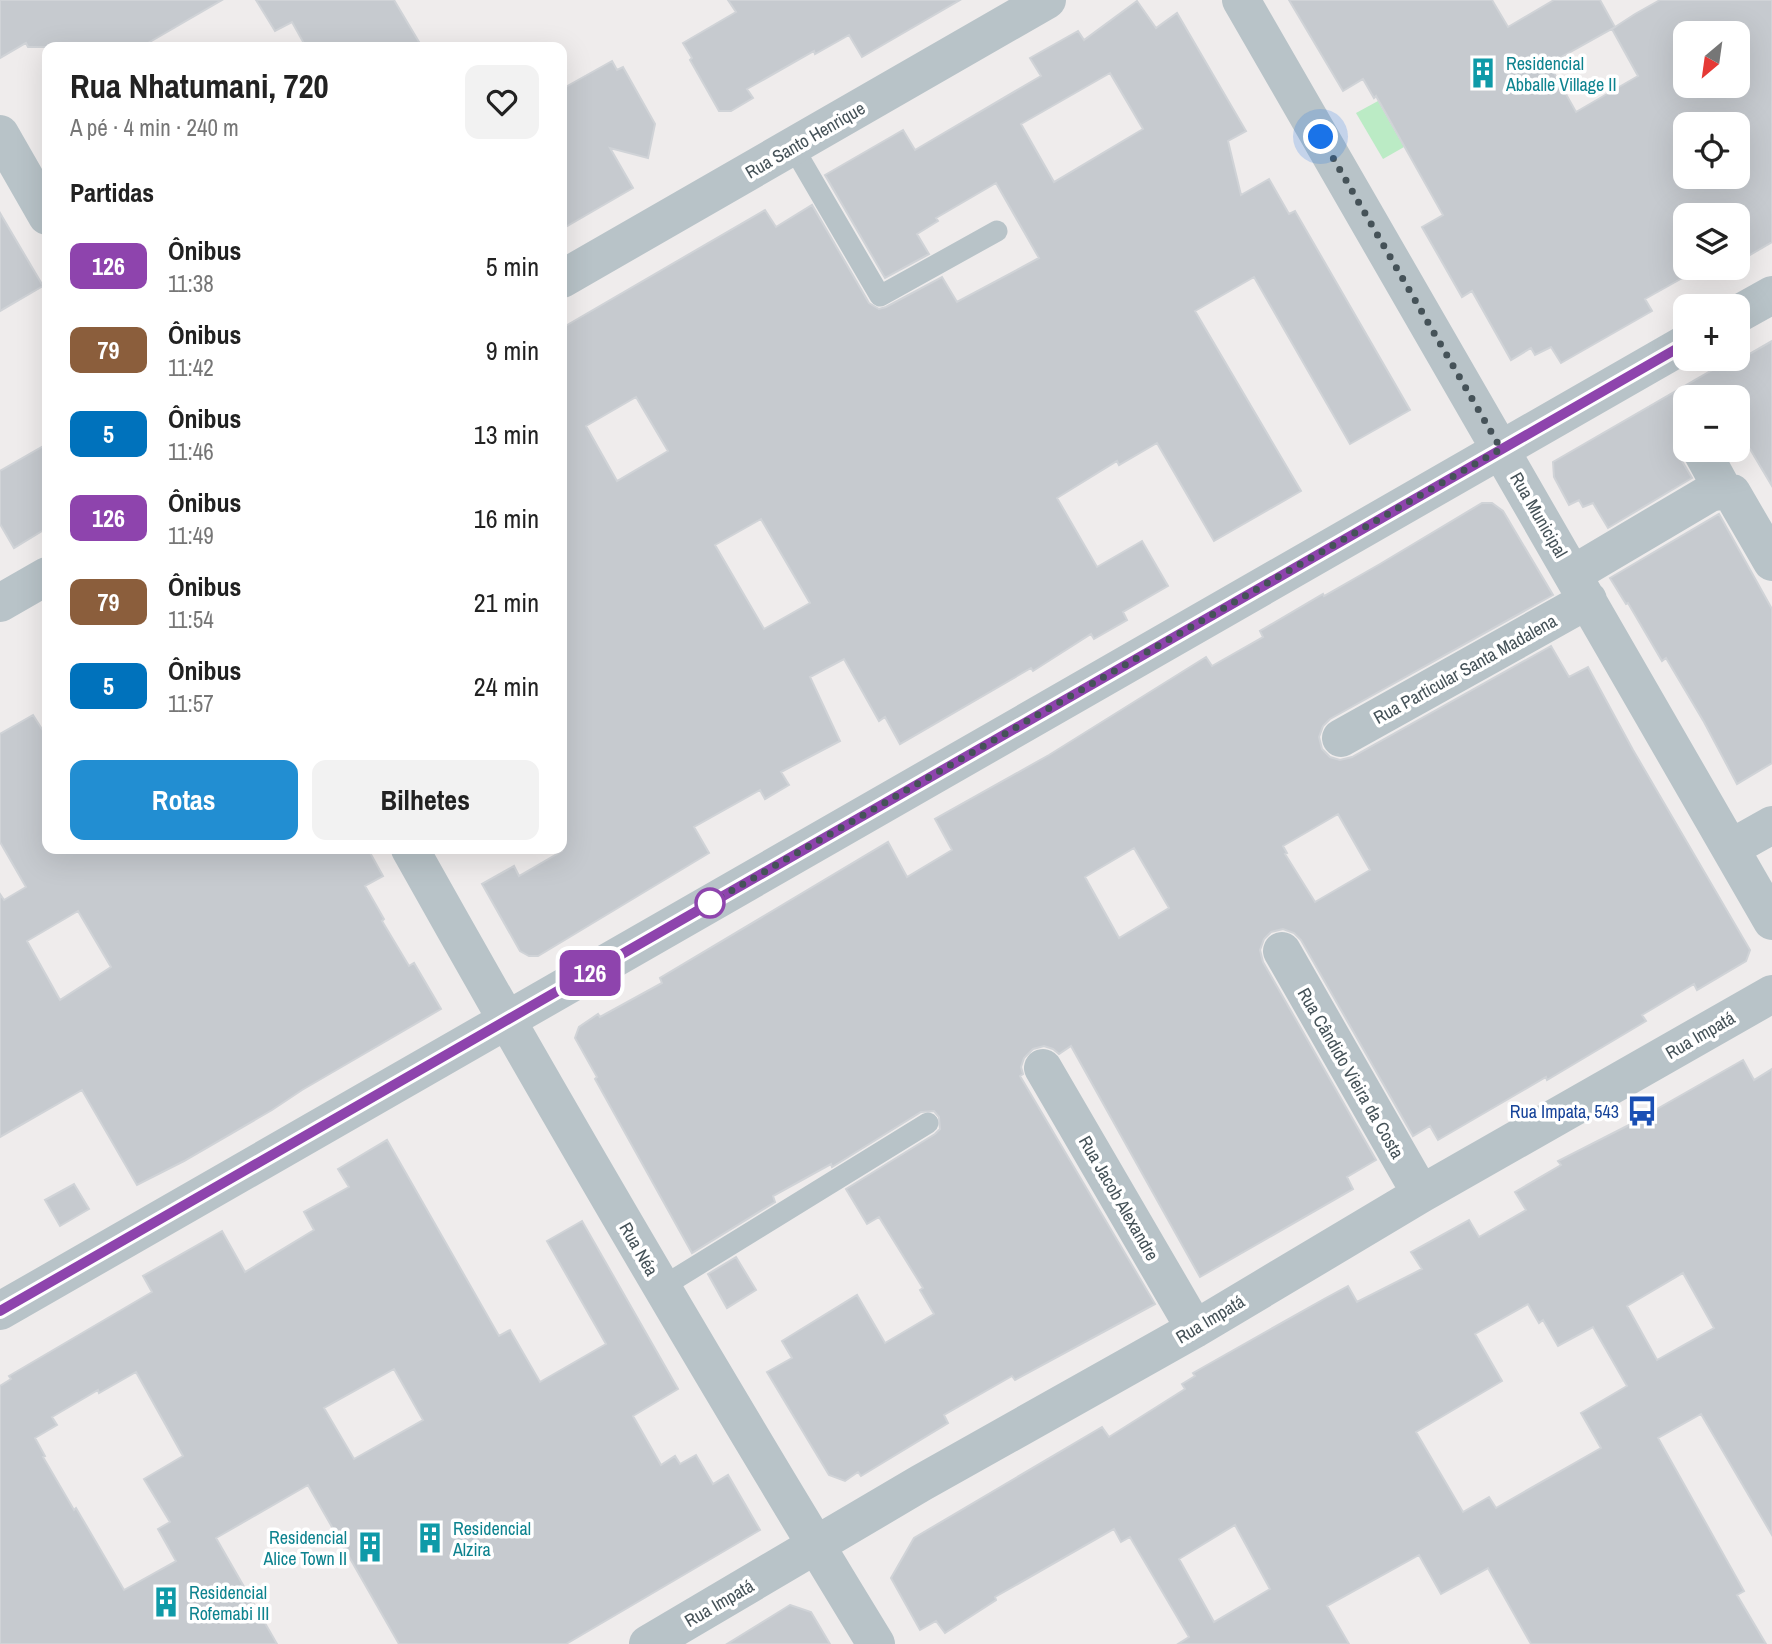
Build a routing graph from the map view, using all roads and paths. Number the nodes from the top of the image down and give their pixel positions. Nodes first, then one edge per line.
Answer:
1 (1047, 0) edge
2 (1241, 0) edge
3 (0, 134) edge
4 (793, 147) junction
5 (42, 207) edge
6 (997, 231) dead end
7 (567, 276) edge
8 (1772, 295) edge
9 (1750, 307) edge
10 (1673, 351) edge
11 (1501, 449) junction
12 (1707, 462) edge
13 (1724, 492) junction
14 (1772, 562) edge
15 (42, 579) edge
16 (1581, 587) junction
17 (0, 603) edge
18 (1341, 738) dead end
19 (1772, 825) edge
20 (1731, 848) junction
21 (413, 854) edge
22 (1772, 921) edge
23 (1282, 951) dead end
24 (1772, 994) edge
25 (506, 1021) junction
26 (1044, 1068) dead end
27 (928, 1123) dead end
28 (1421, 1194) junction
29 (662, 1287) junction
30 (0, 1311) edge
31 (1195, 1329) junction
32 (816, 1546) junction
33 (648, 1644) edge
34 (876, 1644) edge

1 - 4 street, Rua Santo Henrique
2 - 11 street, Rua Municipal
3 - 5 street
4 - 6 lane
4 - 7 street, Rua Santo Henrique
8 - 9 street
10 - 11 street
11 - 16 street, Rua Municipal
11 - 25 street
12 - 13 street
13 - 14 street
13 - 16 street, Rua Particular Santa Madalena
15 - 17 street
16 - 18 street, Rua Particular Santa Madalena
16 - 20 street, Rua Municipal
19 - 20 street
20 - 22 street, Rua Municipal
21 - 25 street, Rua Néa
23 - 28 street, Rua Cândido Vieira da Costa
24 - 28 street, Rua Impatá
25 - 29 street, Rua Néa
25 - 30 street
26 - 31 street, Rua Jacob Alexandre
27 - 29 lane
28 - 31 street, Rua Impatá
29 - 32 street, Rua Néa
31 - 32 street, Rua Impatá
32 - 33 street, Rua Impatá
32 - 34 street, Rua Néa

